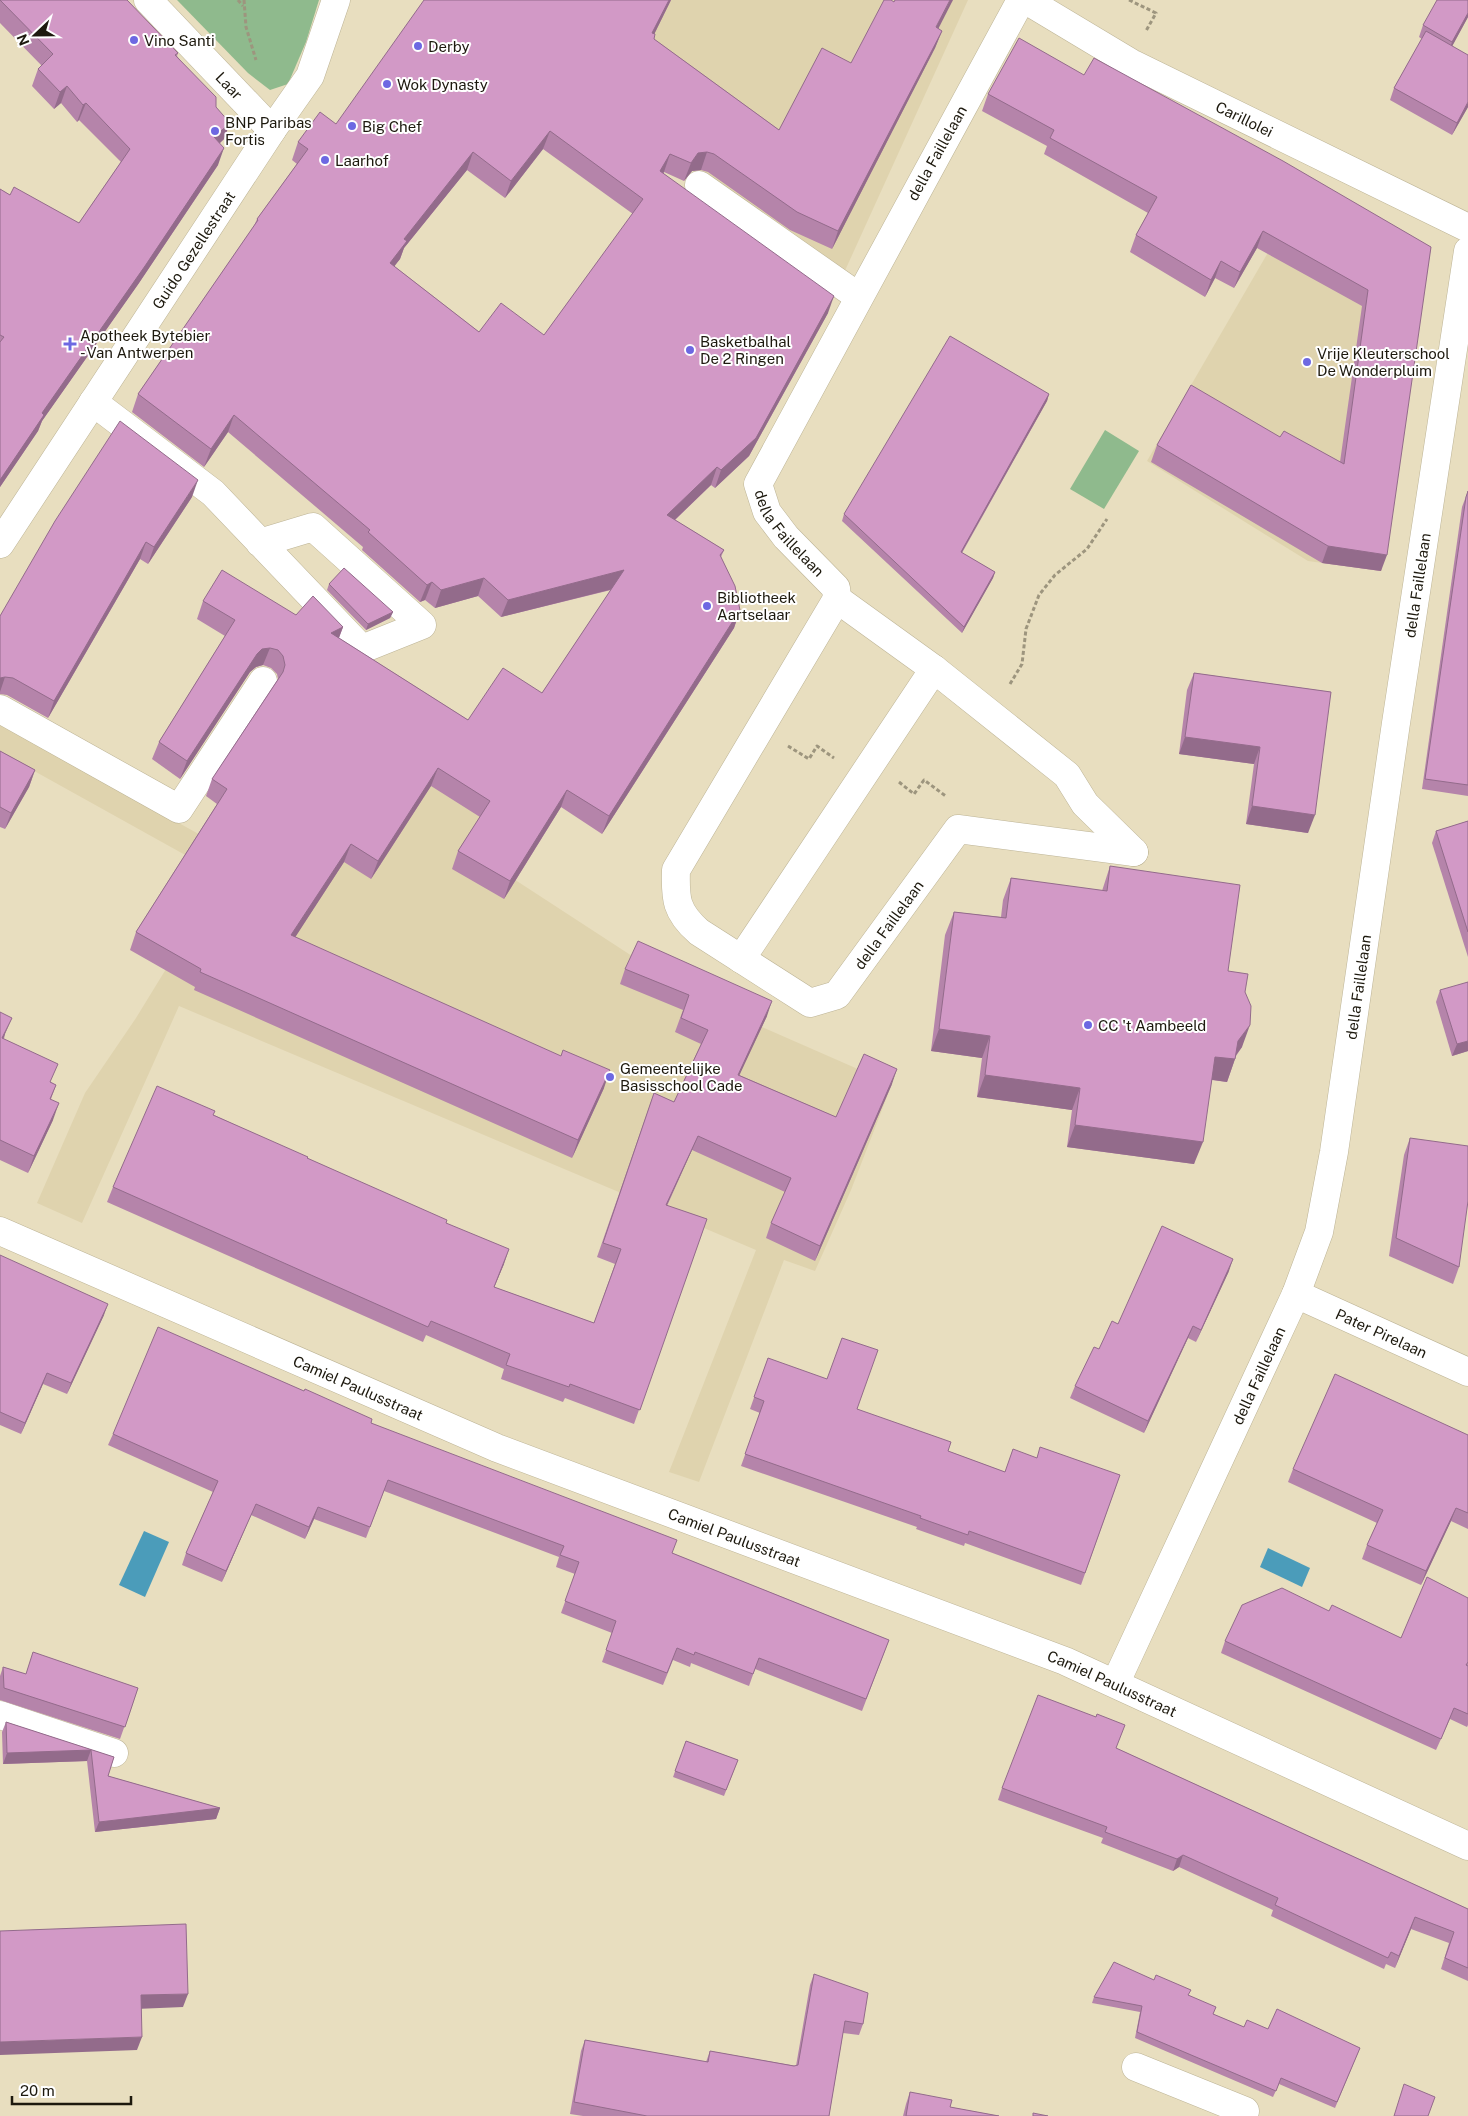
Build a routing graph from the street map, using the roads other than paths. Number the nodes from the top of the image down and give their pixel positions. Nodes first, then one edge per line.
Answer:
1 (148, 0) edge
2 (336, 0) edge
3 (1022, 0) edge
4 (1026, 0) edge
5 (272, 130) junction
6 (699, 185) dead end
7 (1468, 228) edge
8 (1468, 252) edge
9 (859, 297) junction
10 (93, 402) junction
11 (260, 542) junction
12 (0, 544) edge
13 (837, 599) junction
14 (934, 669) junction
15 (263, 681) dead end
16 (0, 709) edge
17 (741, 959) junction
18 (0, 1231) edge
19 (1296, 1294) junction
20 (1468, 1372) edge
21 (1116, 1682) junction
22 (0, 1714) edge
23 (114, 1753) dead end
24 (1468, 1846) edge
25 (1136, 2067) dead end
26 (1199, 2105) edge
27 (1245, 2112) dead end

1 - 5 street, Laar
2 - 5 street
3 - 9 street, della Faillelaan
4 - 7 street, Carillolei
5 - 10 street, Guido Gezellestraat
6 - 9 street
8 - 19 street, della Faillelaan
9 - 13 street, della Faillelaan
10 - 11 street
10 - 12 street, Guido Gezellestraat
11 - 11 street
13 - 14 street
13 - 17 street, della Faillelaan
14 - 17 street
14 - 17 street, della Faillelaan
15 - 16 street
18 - 21 street, Camiel Paulusstraat
19 - 20 street, Pater Pirelaan
19 - 21 street, della Faillelaan
21 - 24 street, Camiel Paulusstraat
22 - 23 street
25 - 26 street
26 - 27 street

